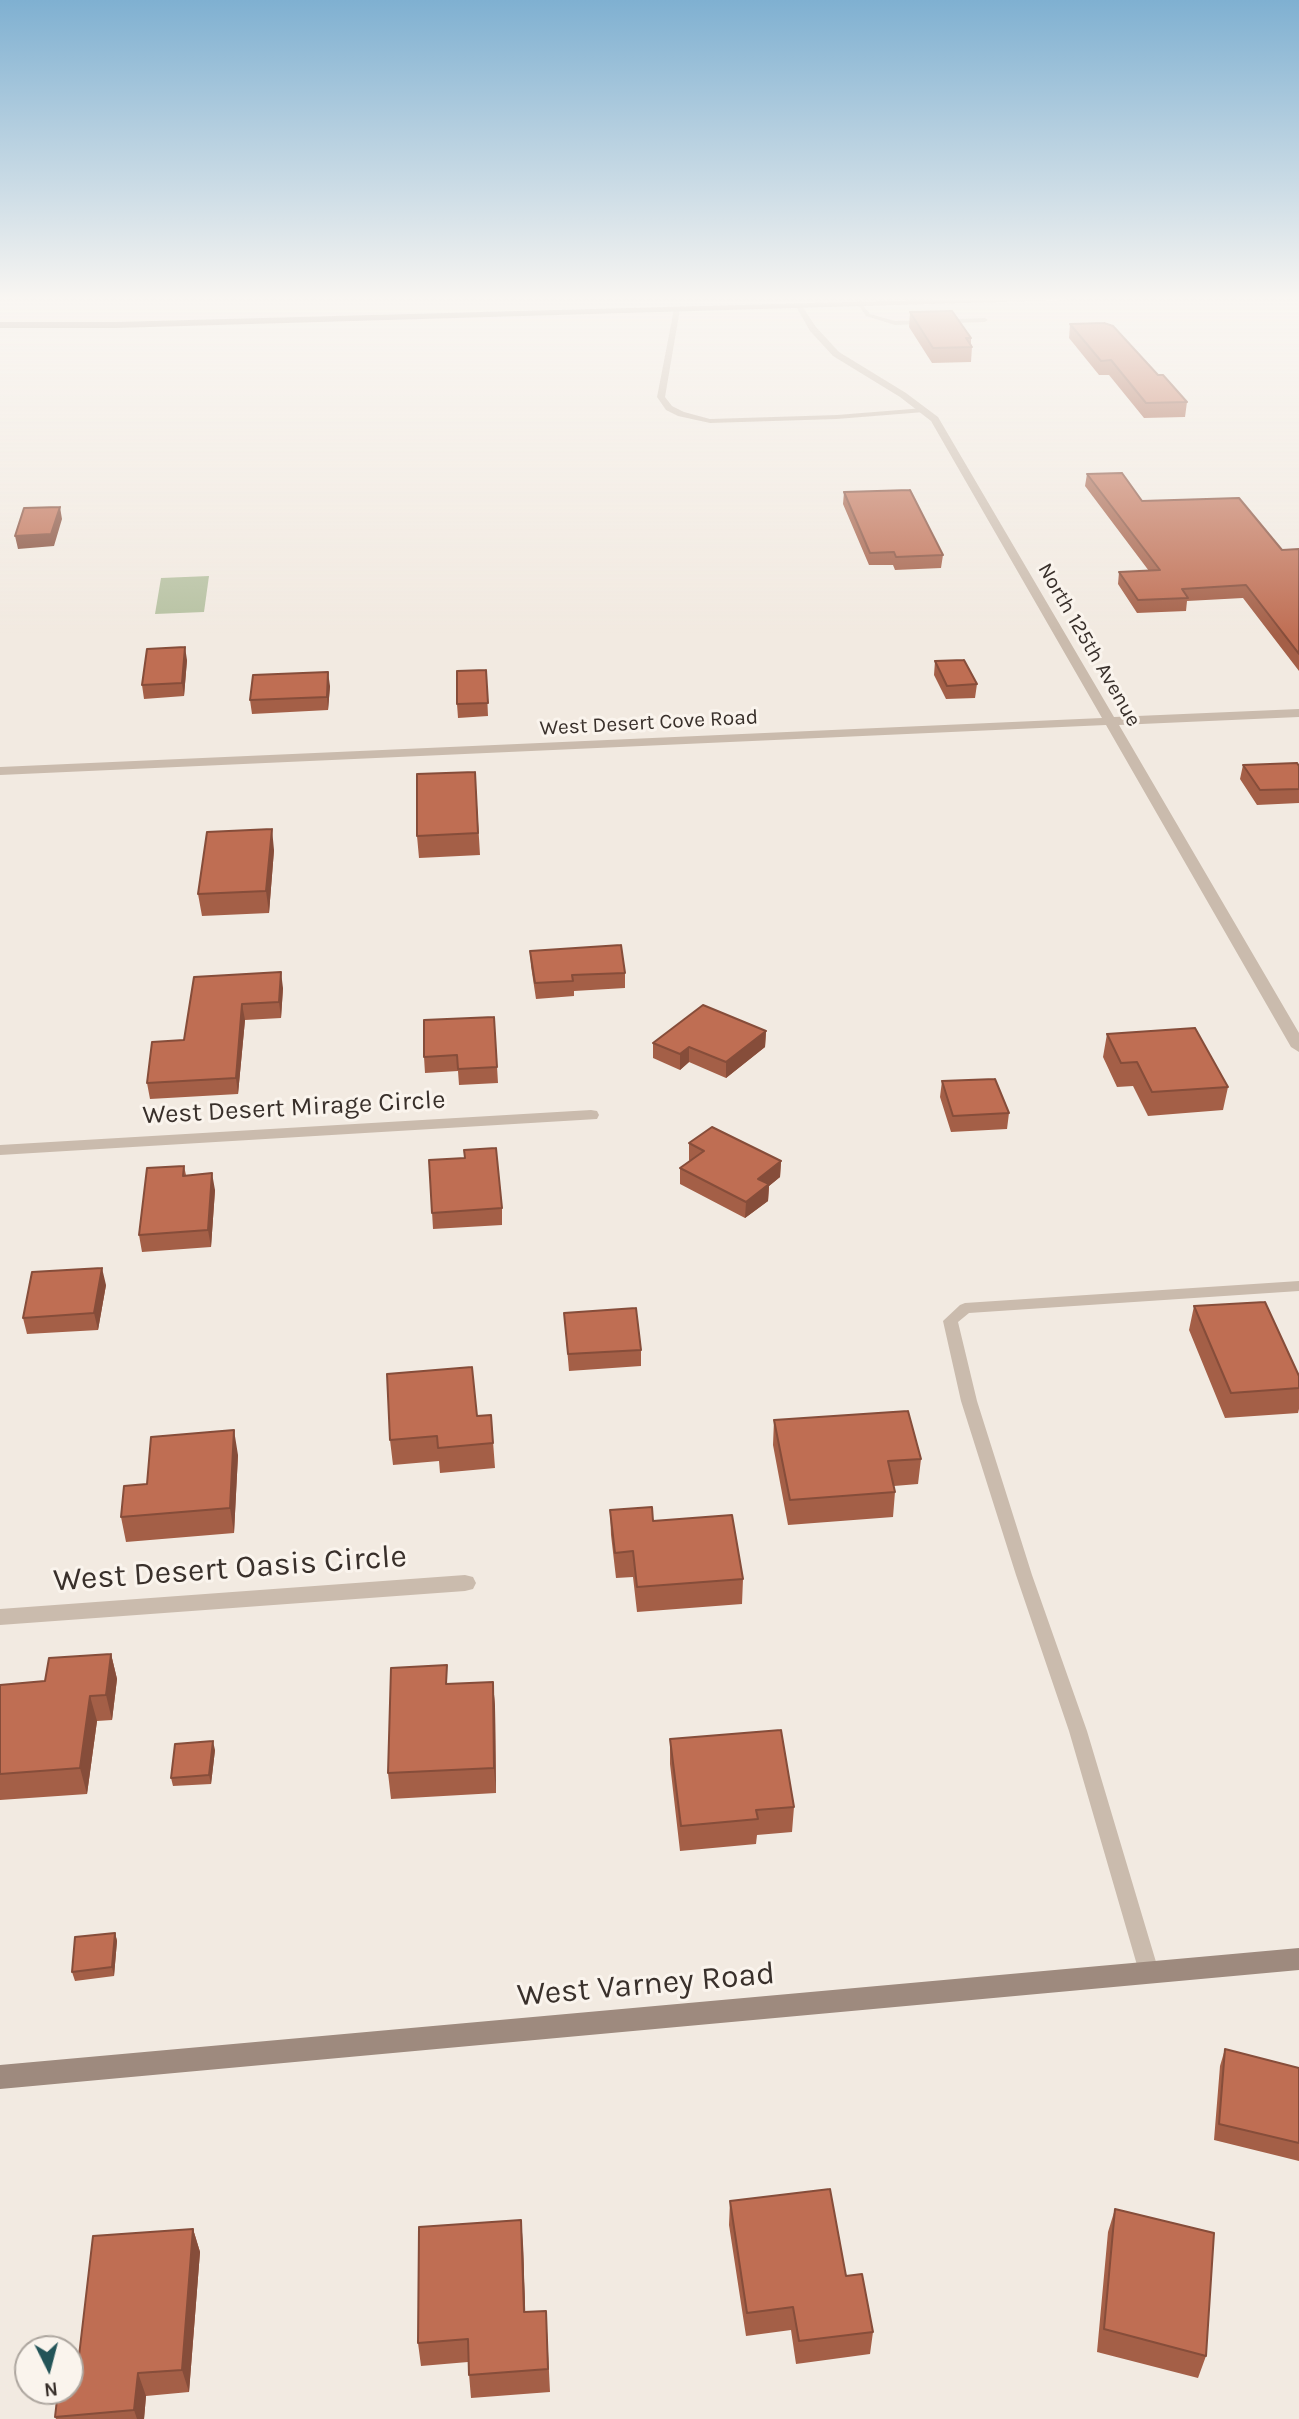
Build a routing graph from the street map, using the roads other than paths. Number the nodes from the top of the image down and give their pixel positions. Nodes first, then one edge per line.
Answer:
1 (674, 411) edge
2 (915, 411) edge
3 (925, 411) edge
4 (1299, 713) edge
5 (1112, 722) junction
6 (0, 771) edge
7 (1299, 1047) edge
8 (591, 1115) dead end
9 (0, 1150) edge
10 (1299, 1286) edge
11 (466, 1583) dead end
12 (0, 1617) edge
13 (1299, 1959) edge
14 (1149, 1972) junction
15 (0, 2077) edge

1 - 2 lane
3 - 5 street, North 125th Avenue
4 - 5 street, West Desert Cove Road
5 - 6 street, West Desert Cove Road
5 - 7 street, North 125th Avenue
8 - 9 street, West Desert Mirage Circle
10 - 14 lane
11 - 12 street, West Desert Oasis Circle
13 - 14 main road, West Varney Road
14 - 15 main road, West Varney Road

